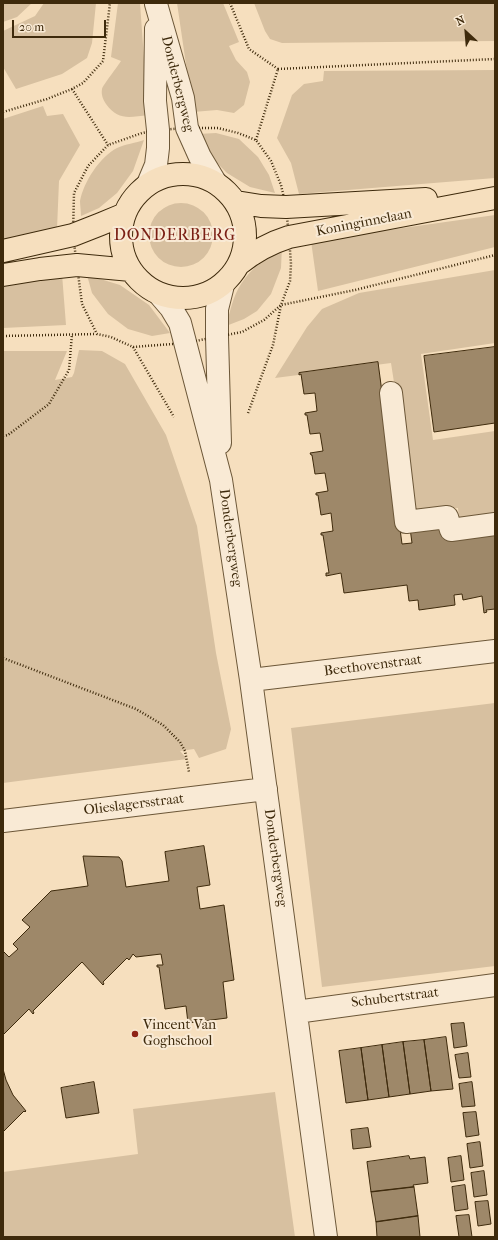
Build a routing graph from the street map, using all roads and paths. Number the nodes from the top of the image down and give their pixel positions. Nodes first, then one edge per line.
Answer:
1 (110, 3) edge
2 (230, 3) edge
3 (156, 4) edge
4 (495, 59) edge
5 (278, 69) junction
6 (72, 89) junction
7 (3, 112) edge
8 (256, 140) dead end
9 (108, 145) dead end
10 (215, 182) junction
11 (148, 184) junction
12 (495, 197) edge
13 (236, 202) junction
14 (125, 214) junction
15 (3, 252) edge
16 (495, 255) edge
17 (239, 264) junction
18 (131, 270) junction
19 (3, 276) edge
20 (223, 285) junction
21 (159, 294) junction
22 (72, 334) junction
23 (97, 334) dead end
24 (3, 336) edge
25 (391, 393) dead end
26 (246, 419) dead end
27 (3, 436) edge
28 (221, 480) junction
29 (495, 524) edge
30 (495, 652) edge
31 (3, 658) edge
32 (251, 680) junction
33 (266, 789) junction
34 (193, 798) junction
35 (3, 821) edge
36 (495, 985) edge
37 (296, 1012) junction
38 (326, 1237) edge

1 - 6 path
2 - 5 path
3 - 10 street, Donderbergweg
3 - 11 street, Donderbergweg
4 - 5 path
5 - 8 path
6 - 7 path
6 - 9 path
10 - 11 main road
10 - 13 main road
11 - 14 main road
12 - 13 main road, Koninginnelaan
12 - 17 main road, Koninginnelaan
13 - 17 main road
14 - 15 main road
14 - 18 main road
16 - 26 path
17 - 20 main road
18 - 19 main road
18 - 21 main road
20 - 21 main road
20 - 28 street, Donderbergweg
21 - 28 street, Donderbergweg
22 - 23 path
22 - 24 path
22 - 27 path
25 - 29 street
28 - 32 street, Donderbergweg
30 - 32 street, Beethovenstraat
31 - 34 path
32 - 33 street, Donderbergweg
33 - 34 street, Olieslagersstraat
33 - 37 street, Donderbergweg
34 - 35 street, Olieslagersstraat
36 - 37 street, Schubertstraat
37 - 38 street, Donderbergweg

